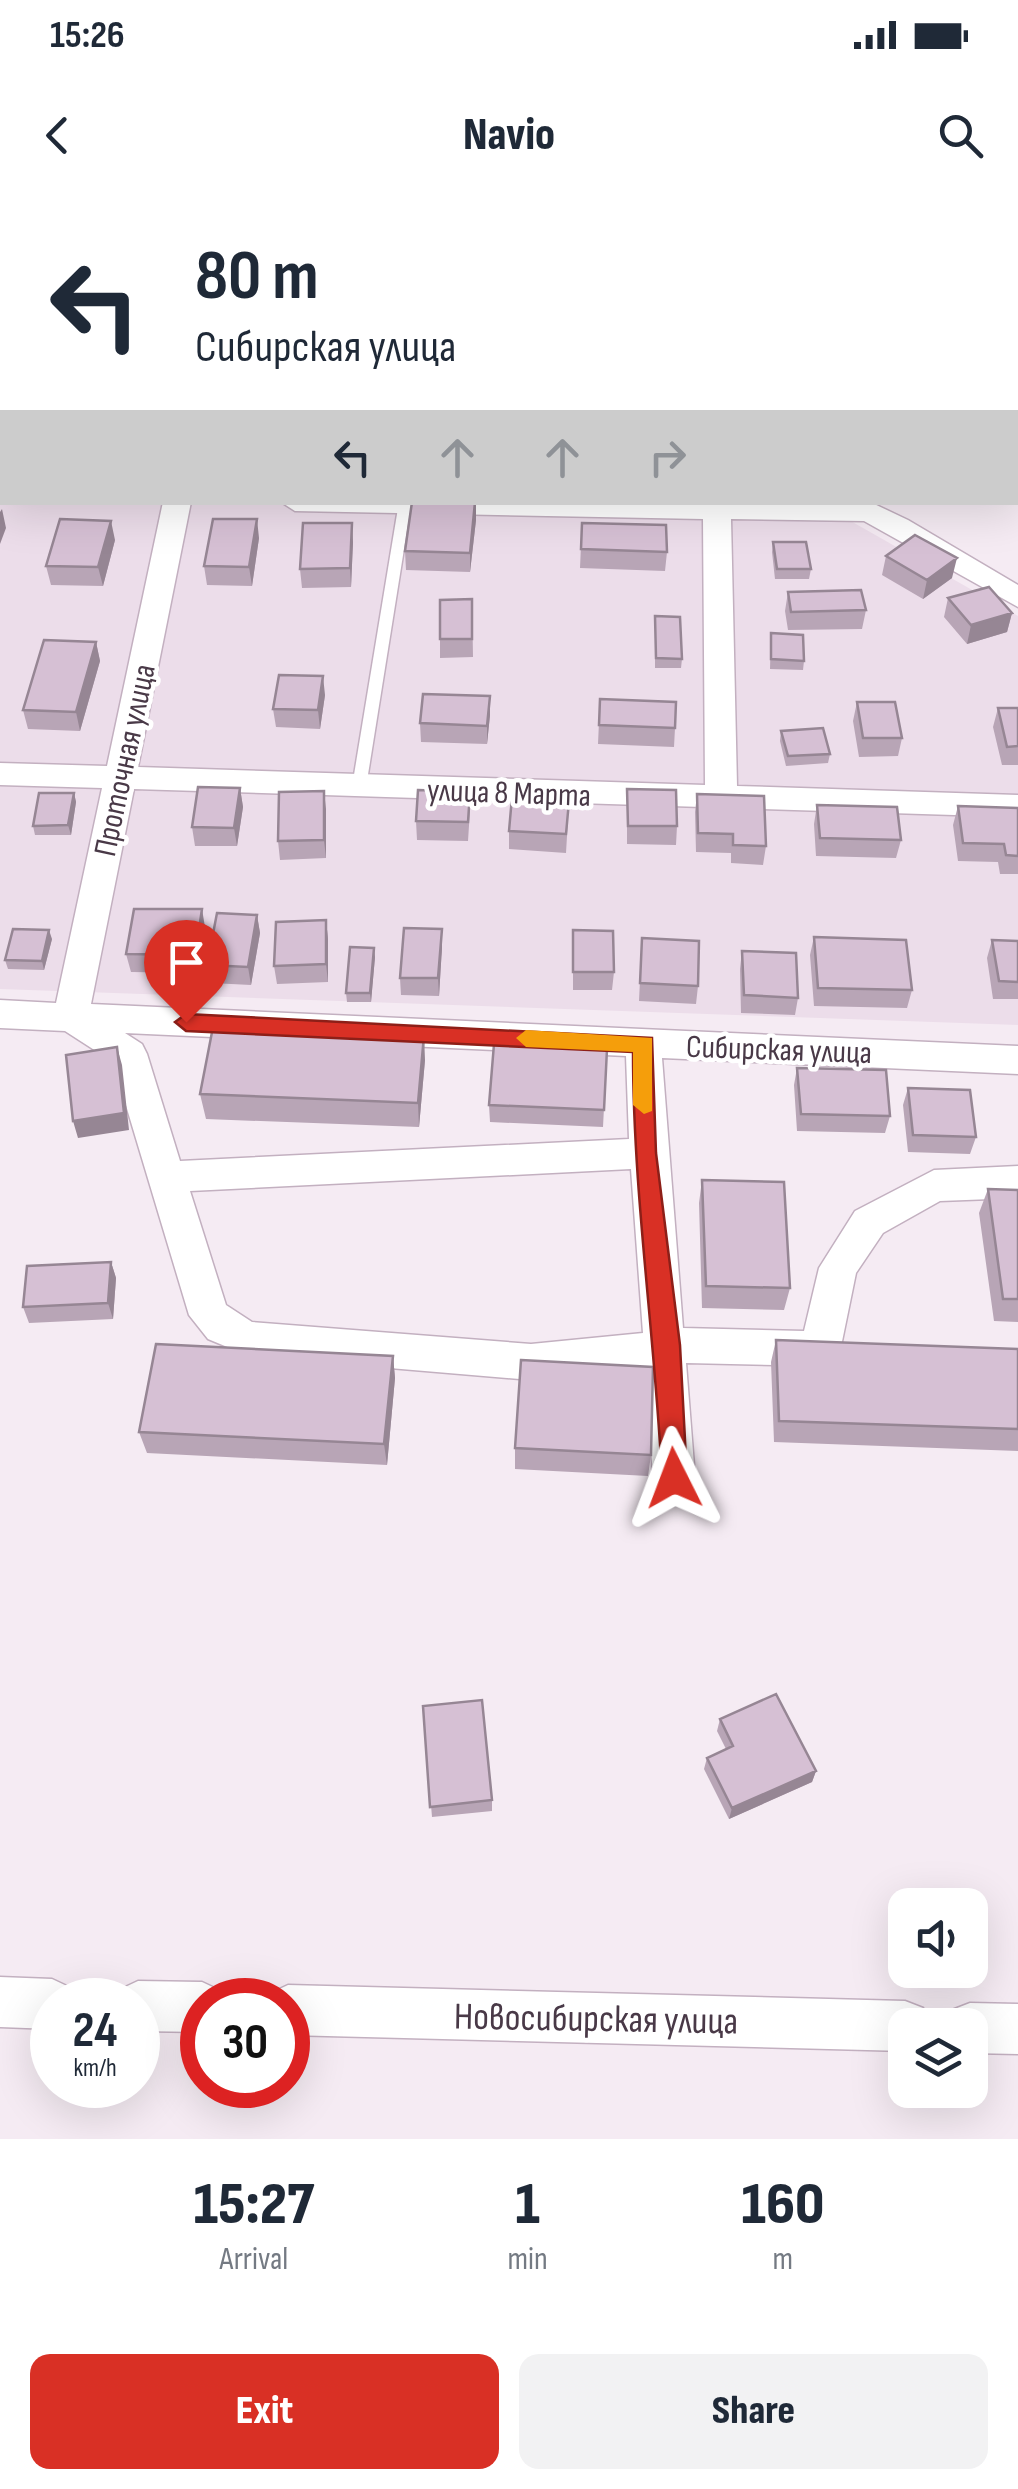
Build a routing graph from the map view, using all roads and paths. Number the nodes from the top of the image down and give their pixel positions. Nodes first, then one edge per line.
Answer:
1 (176, 505) edge
2 (404, 505) edge
3 (435, 505) edge
4 (854, 508) edge
5 (717, 514) junction
6 (1018, 598) edge
7 (0, 774) edge
8 (121, 779) junction
9 (359, 787) junction
10 (721, 799) junction
11 (1018, 806) edge
12 (0, 1014) edge
13 (71, 1017) junction
14 (644, 1044) junction
15 (1018, 1060) edge
16 (644, 1153) junction
17 (168, 1177) junction
18 (1018, 1182) edge
19 (668, 1345) junction
20 (674, 1478) dead end
21 (0, 2002) edge
22 (30, 2003) edge
23 (310, 2011) edge
24 (888, 2026) edge
25 (988, 2028) edge
26 (1018, 2029) edge

1 - 8 street, Проточная улица
2 - 9 lane
3 - 5 street
4 - 5 street
4 - 6 street
5 - 10 street
7 - 8 street, улица 8 Марта
8 - 9 street, улица 8 Марта
8 - 13 street, Проточная улица
9 - 10 street, улица 8 Марта
10 - 11 street, улица 8 Марта
12 - 13 street, Сибирская улица
13 - 14 street, Сибирская улица
13 - 17 street
14 - 15 street, Сибирская улица
14 - 16 street
16 - 17 street
16 - 19 street
17 - 19 street
18 - 19 street
19 - 20 street
21 - 22 street
23 - 24 street, Новосибирская улица
25 - 26 street

